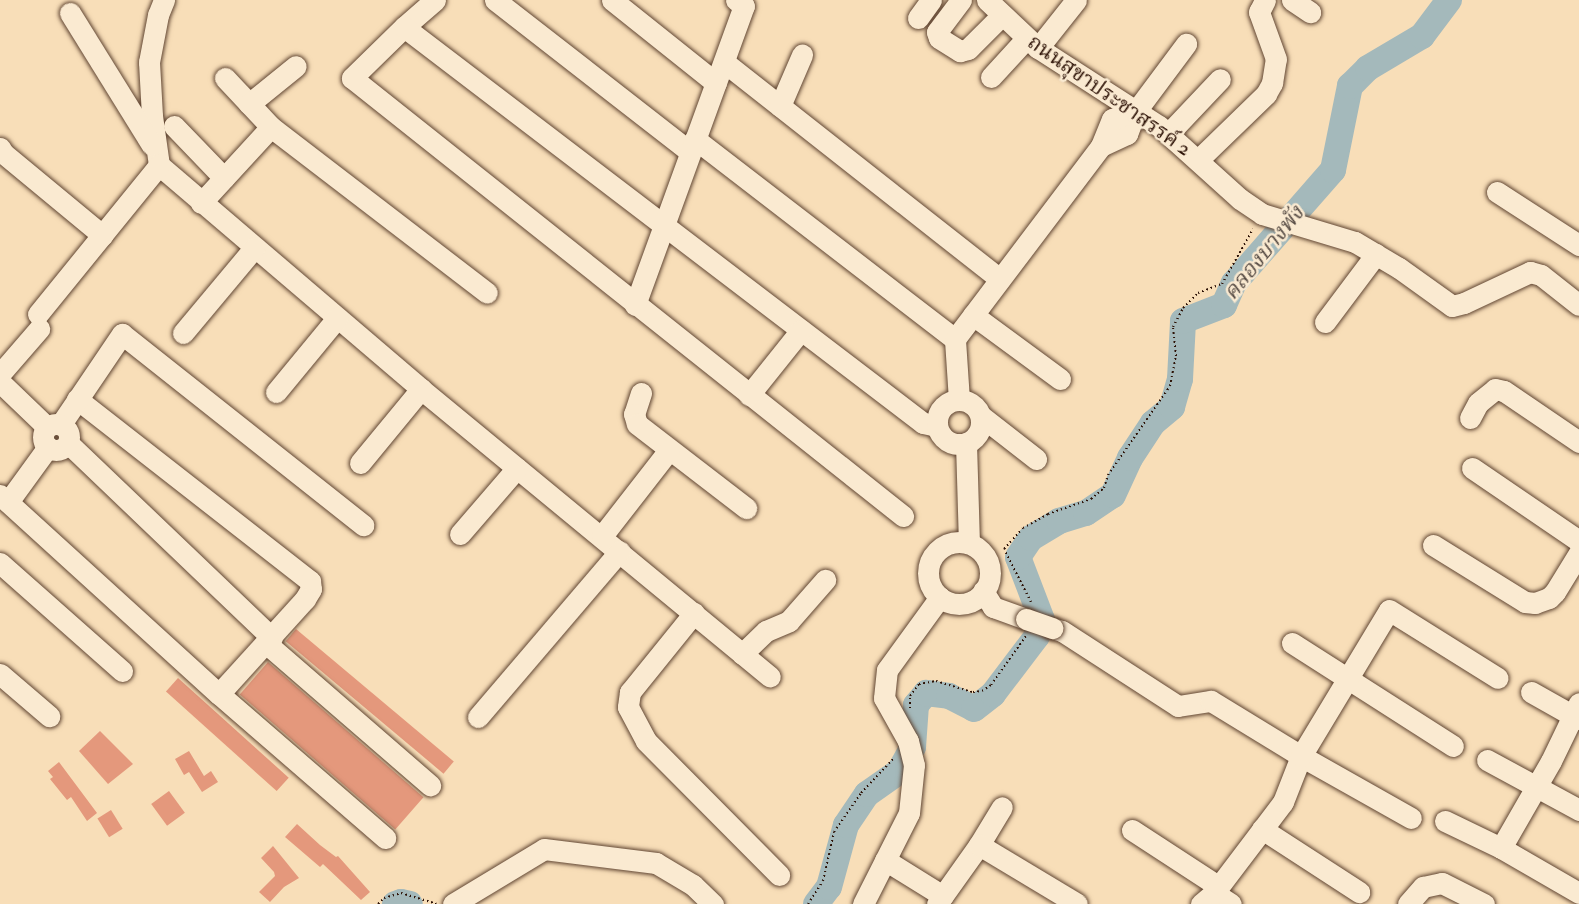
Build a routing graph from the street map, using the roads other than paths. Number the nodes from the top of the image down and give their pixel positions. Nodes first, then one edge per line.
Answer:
1 (164, 0) edge
2 (435, 0) edge
3 (495, 0) edge
4 (612, 0) edge
5 (736, 0) edge
6 (931, 0) edge
7 (961, 0) edge
8 (1076, 0) edge
9 (1265, 0) edge
10 (1292, 0) edge
11 (994, 7) edge
12 (1310, 12) dead end
13 (70, 13) dead end
14 (918, 18) dead end
15 (404, 27) junction
16 (1032, 44) junction
17 (1186, 44) dead end
18 (802, 55) dead end
19 (724, 62) junction
20 (296, 66) dead end
21 (991, 77) dead end
22 (225, 78) dead end
23 (1220, 79) dead end
24 (716, 83) junction
25 (249, 104) junction
26 (780, 106) junction
27 (1136, 111) junction
28 (174, 126) dead end
29 (271, 127) junction
30 (1169, 134) junction
31 (693, 146) junction
32 (0, 148) edge
33 (159, 159) junction
34 (1198, 160) junction
35 (224, 178) junction
36 (1497, 192) dead end
37 (201, 203) junction
38 (664, 225) junction
39 (102, 235) junction
40 (1579, 244) edge
41 (254, 248) junction
42 (1376, 254) junction
43 (1000, 279) junction
44 (487, 293) dead end
45 (635, 305) junction
46 (1579, 305) edge
47 (973, 315) junction
48 (337, 318) junction
49 (1324, 322) dead end
50 (801, 330) junction
51 (183, 333) dead end
52 (955, 339) junction
53 (0, 374) edge
54 (1060, 379) dead end
55 (0, 382) edge
56 (421, 389) junction
57 (276, 392) dead end
58 (641, 393) dead end
59 (749, 395) junction
60 (77, 399) junction
61 (959, 400) junction
62 (981, 416) junction
63 (1470, 418) dead end
64 (937, 426) junction
65 (56, 436) junction
66 (1579, 442) edge
67 (960, 443) junction
68 (669, 450) junction
69 (1036, 459) dead end
70 (360, 463) dead end
71 (517, 468) junction
72 (1472, 468) dead end
73 (4, 499) edge
74 (746, 508) dead end
75 (903, 516) dead end
76 (363, 525) dead end
77 (460, 534) dead end
78 (602, 536) junction
79 (1579, 541) edge
80 (963, 543) junction
81 (1433, 545) dead end
82 (620, 551) junction
83 (1579, 553) edge
84 (0, 564) edge
85 (825, 580) dead end
86 (983, 591) junction
87 (940, 597) junction
88 (694, 613) junction
89 (269, 641) junction
90 (1292, 643) dead end
91 (742, 654) junction
92 (122, 671) dead end
93 (0, 674) edge
94 (770, 676) dead end
95 (1498, 678) dead end
96 (1347, 680) junction
97 (1531, 692) dead end
98 (219, 694) junction
99 (1577, 713) edge
100 (49, 716) dead end
101 (477, 717) dead end
102 (1453, 746) dead end
103 (1301, 756) junction
104 (1487, 760) dead end
105 (430, 785) dead end
106 (1536, 788) junction
107 (1002, 807) dead end
108 (1579, 810) edge
109 (1411, 818) dead end
110 (1445, 821) dead end
111 (1132, 830) dead end
112 (1262, 830) junction
113 (385, 838) dead end
114 (979, 845) junction
115 (1501, 848) junction
116 (885, 860) junction
117 (779, 875) dead end
118 (1359, 892) dead end
119 (1579, 893) edge
120 (1216, 897) edge
121 (940, 900) edge
122 (453, 904) edge
123 (713, 904) edge
124 (863, 904) edge
125 (1077, 904) edge
126 (1408, 904) edge
127 (1484, 904) edge

1 - 33 street
2 - 15 street
3 - 31 street
4 - 24 street
5 - 19 street
6 - 14 street
7 - 11 street
8 - 16 street
9 - 34 street
10 - 12 street
11 - 16 street, ถนนสุขาประชาสรรค์ 2
13 - 33 street
15 - 38 street
15 - 45 street
16 - 21 street
16 - 27 street, ถนนสุขาประชาสรรค์ 2
17 - 27 street
18 - 26 street
19 - 24 street
19 - 26 street
20 - 25 street
22 - 25 street
23 - 30 street
24 - 31 street
25 - 29 street
26 - 43 street
27 - 30 street, ถนนสุขาประชาสรรค์ 2
27 - 43 street
28 - 35 street
29 - 35 street
29 - 44 street
30 - 34 street, ถนนสุขาประชาสรรค์ 2
31 - 38 street
31 - 52 street
32 - 39 street
33 - 37 street
33 - 39 street
34 - 42 street, ถนนสุขาประชาสรรค์ 2
35 - 37 street
36 - 40 street
37 - 41 street
38 - 45 street
38 - 50 street
39 - 53 street
41 - 48 street
41 - 51 street
42 - 46 street, ถนนสุขาประชาสรรค์ 2
42 - 49 street
43 - 47 street
45 - 59 street
47 - 52 street
47 - 54 street
48 - 56 street
48 - 57 street
50 - 59 street
50 - 64 street
52 - 61 street
55 - 65 street
56 - 70 street
56 - 71 street
58 - 68 street
59 - 75 street
60 - 65 street
60 - 76 street
60 - 89 street
61 - 62 street
61 - 64 street
62 - 67 street
62 - 69 street
63 - 66 street
64 - 67 street
65 - 73 street
65 - 89 street
67 - 80 street
68 - 74 street
68 - 78 street
71 - 77 street
71 - 78 street
72 - 79 street
73 - 98 street
78 - 82 street
80 - 86 street
80 - 87 street
81 - 83 street
82 - 88 street
82 - 101 street
84 - 92 street
85 - 91 street
86 - 87 street
86 - 103 street, bridge
87 - 116 street
88 - 91 street
88 - 117 street
89 - 98 street
89 - 105 street
90 - 96 street
91 - 94 street
93 - 100 street
95 - 96 street
96 - 102 street
96 - 103 street
97 - 99 street
98 - 113 street
99 - 106 street
103 - 109 street
103 - 112 street
104 - 106 street
106 - 108 street
106 - 115 street
107 - 114 street
110 - 115 street
111 - 120 street
112 - 118 street
112 - 120 street
114 - 121 street
114 - 125 street
115 - 119 street
116 - 121 street
116 - 124 street
122 - 123 street
126 - 127 street

